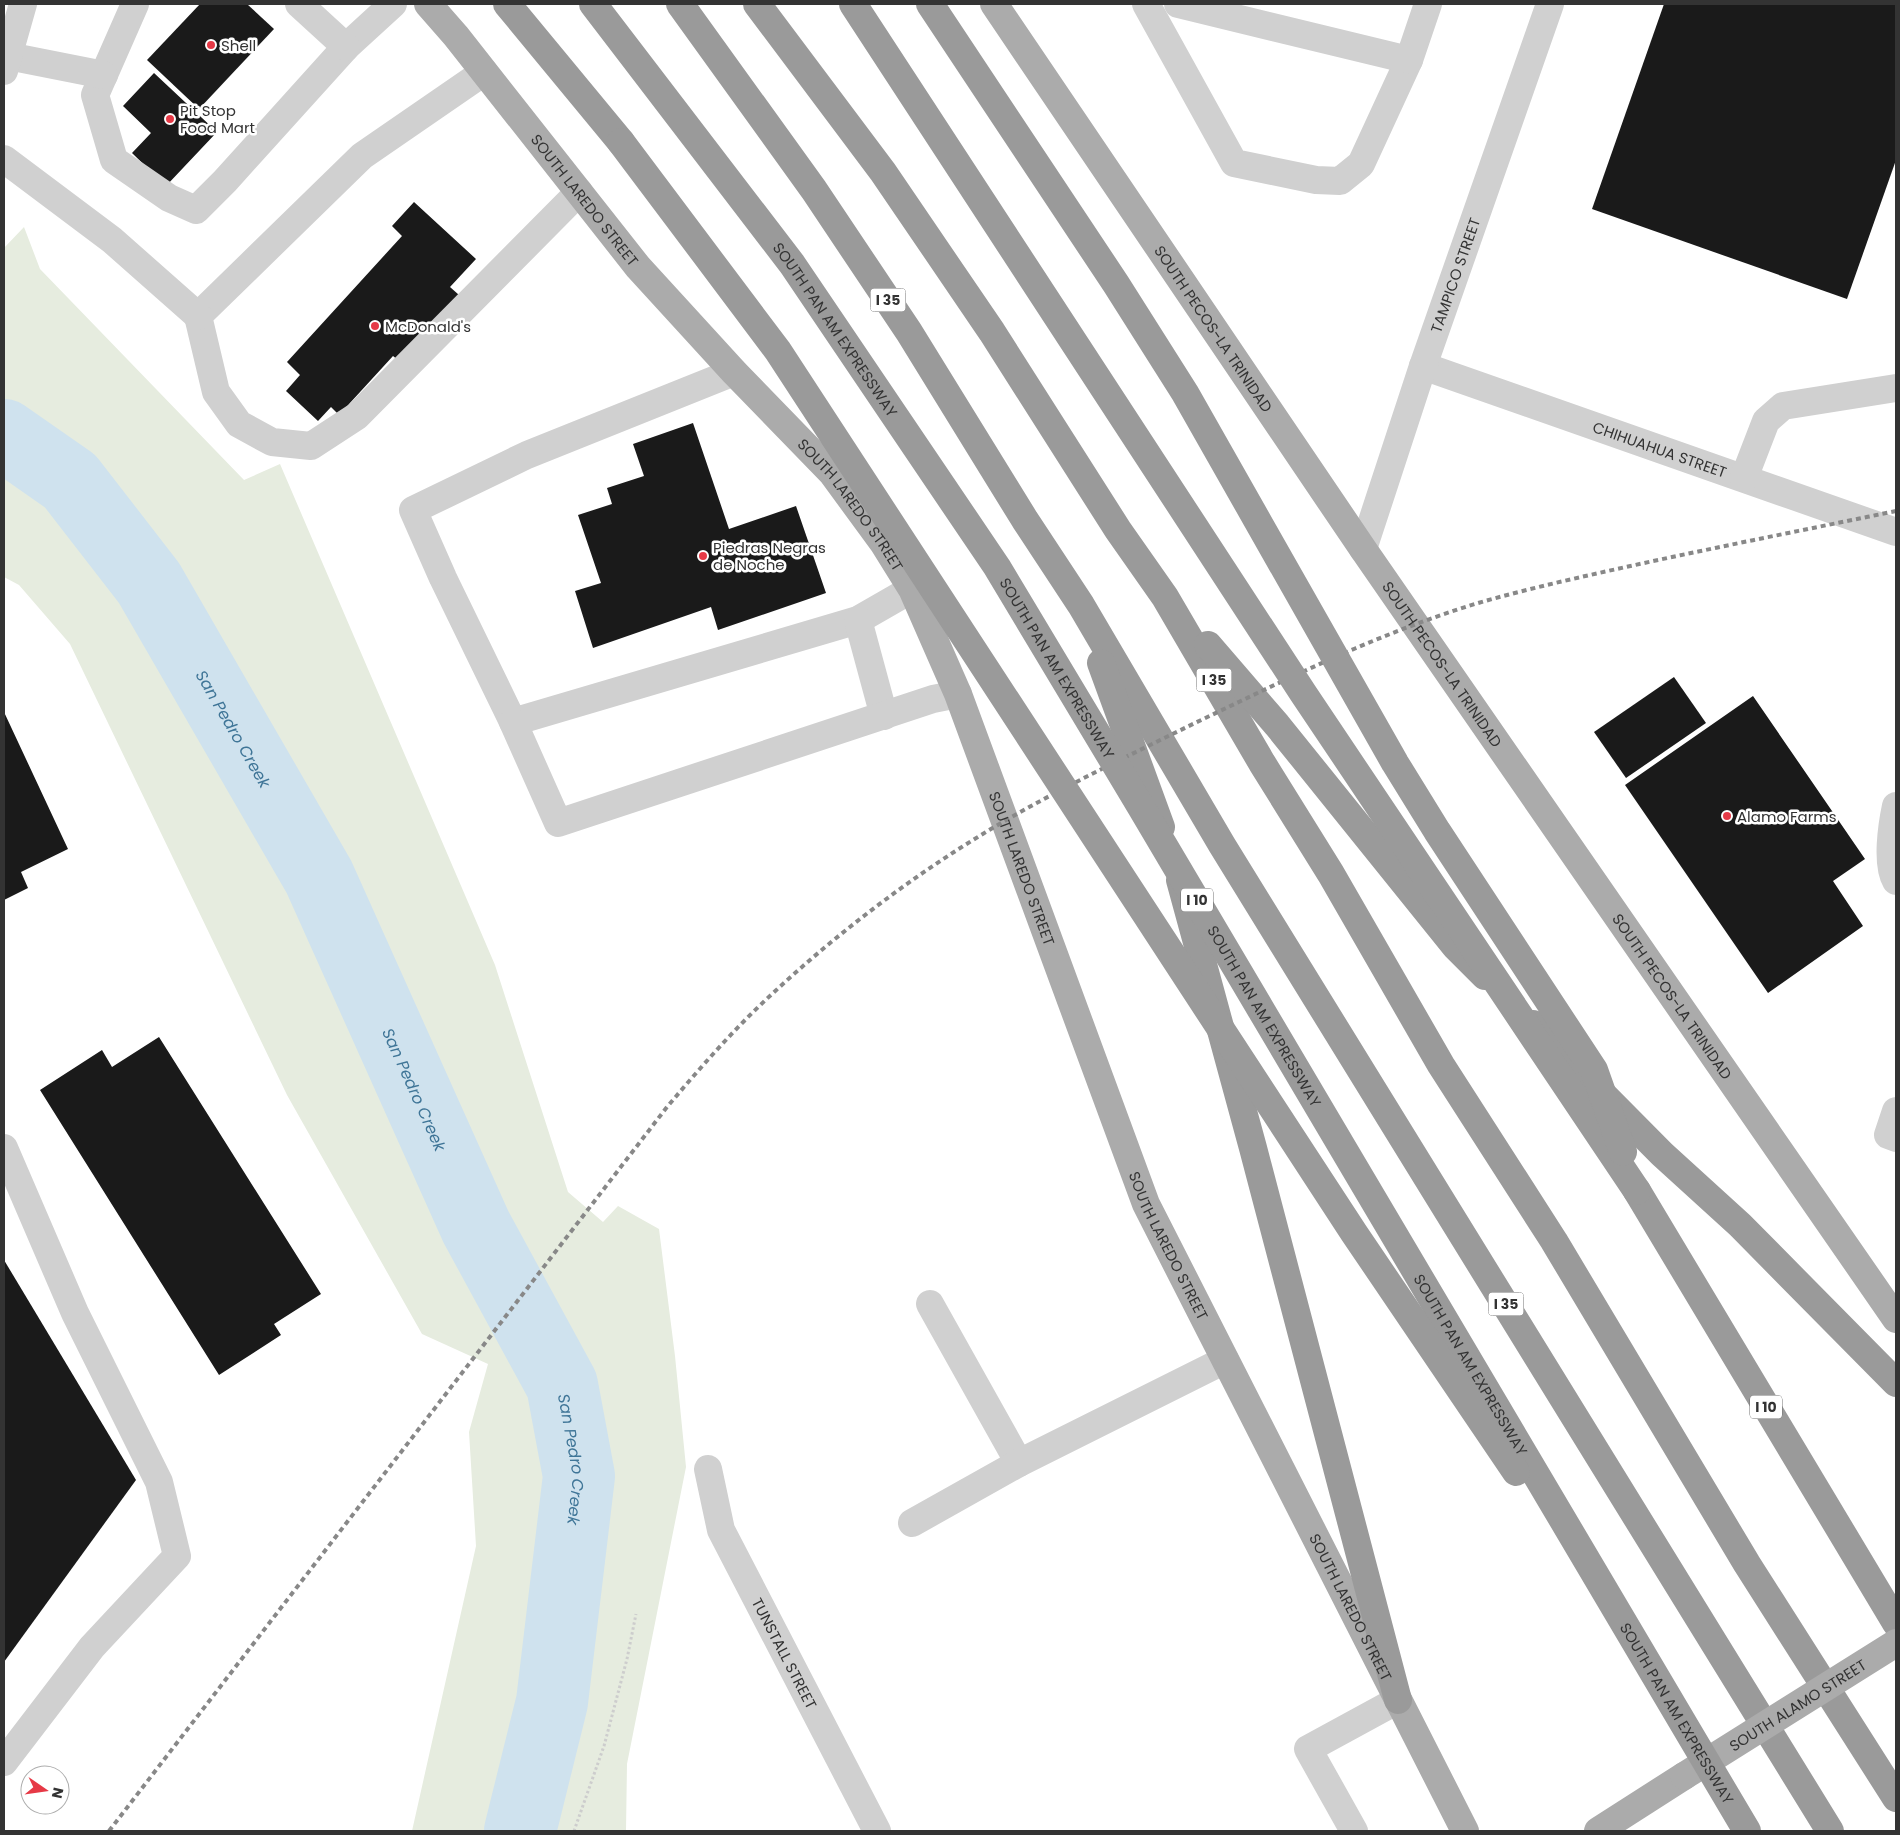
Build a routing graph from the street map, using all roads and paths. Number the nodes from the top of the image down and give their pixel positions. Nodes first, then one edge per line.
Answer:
1 (135, 4) edge
2 (299, 4) edge
3 (393, 4) edge
4 (428, 4) edge
5 (507, 4) edge
6 (593, 4) edge
7 (680, 4) edge
8 (757, 4) edge
9 (853, 4) edge
10 (930, 4) edge
11 (994, 4) edge
12 (1146, 4) edge
13 (1178, 4) edge
14 (1428, 4) edge
15 (1550, 4) edge
16 (15, 11) edge
17 (346, 47) junction
18 (1409, 60) junction
19 (6, 63) edge
20 (484, 72) junction
21 (104, 75) junction
22 (4, 159) edge
23 (579, 192) junction
24 (198, 316) junction
25 (1423, 366) junction
26 (734, 372) junction
27 (1896, 388) edge
28 (1744, 478) junction
29 (1896, 532) edge
30 (1363, 549) junction
31 (912, 589) junction
32 (1165, 597) junction
33 (1080, 605) junction
34 (858, 620) junction
35 (958, 694) junction
36 (884, 716) junction
37 (513, 722) junction
38 (1896, 806) edge
39 (1896, 881) edge
40 (4, 1148) edge
41 (1637, 1191) junction
42 (930, 1304) dead end
43 (1896, 1319) edge
44 (1225, 1360) junction
45 (1896, 1384) edge
46 (1019, 1463) junction
47 (708, 1469) dead end
48 (912, 1523) dead end
49 (636, 1614) dead end
50 (1896, 1623) edge
51 (1896, 1644) edge
52 (1398, 1700) junction
53 (1675, 1707) junction
54 (4, 1762) edge
55 (1896, 1798) edge
56 (574, 1831) edge
57 (878, 1831) edge
58 (1354, 1831) edge
59 (1466, 1831) edge
60 (1598, 1831) edge
61 (1748, 1831) edge
62 (1830, 1831) edge

1 - 21 street
2 - 17 street
3 - 17 street
4 - 20 main road, SOUTH LAREDO STREET
5 - 53 highway, bridge
6 - 53 highway, SOUTH PAN AM EXPRESSWAY / I 10, bridge
7 - 33 highway, I 35
8 - 32 highway, I 35
9 - 41 highway, I 10, bridge
10 - 41 highway, bridge
11 - 30 main road, SOUTH PECOS-LA TRINIDAD
12 - 18 street
13 - 18 street
14 - 18 street
15 - 25 street, TAMPICO STREET
16 - 19 street
17 - 21 street
19 - 21 street
20 - 23 main road, SOUTH LAREDO STREET
20 - 24 street
22 - 24 street
23 - 24 street
23 - 26 main road, SOUTH LAREDO STREET
25 - 28 street, CHIHUAHUA STREET
25 - 30 street, TAMPICO STREET
26 - 31 main road, SOUTH LAREDO STREET
26 - 37 street
27 - 28 street
28 - 29 street, CHIHUAHUA STREET
30 - 43 main road, SOUTH PECOS-LA TRINIDAD
31 - 34 street
31 - 35 main road, SOUTH LAREDO STREET
32 - 45 highway
32 - 55 highway, I 35
33 - 52 highway
33 - 62 highway, I 35
34 - 36 street
34 - 37 street
35 - 36 street
35 - 44 main road, SOUTH LAREDO STREET
36 - 37 street
38 - 39 street
40 - 54 street
41 - 50 highway, I 10
42 - 46 street
44 - 46 street
44 - 52 main road, SOUTH LAREDO STREET
46 - 48 street
47 - 57 street, TUNSTALL STREET
49 - 56 path
51 - 60 main road, SOUTH ALAMO STREET, bridge
52 - 58 street
52 - 59 main road, SOUTH LAREDO STREET
53 - 61 highway, SOUTH PAN AM EXPRESSWAY / I 10, bridge

